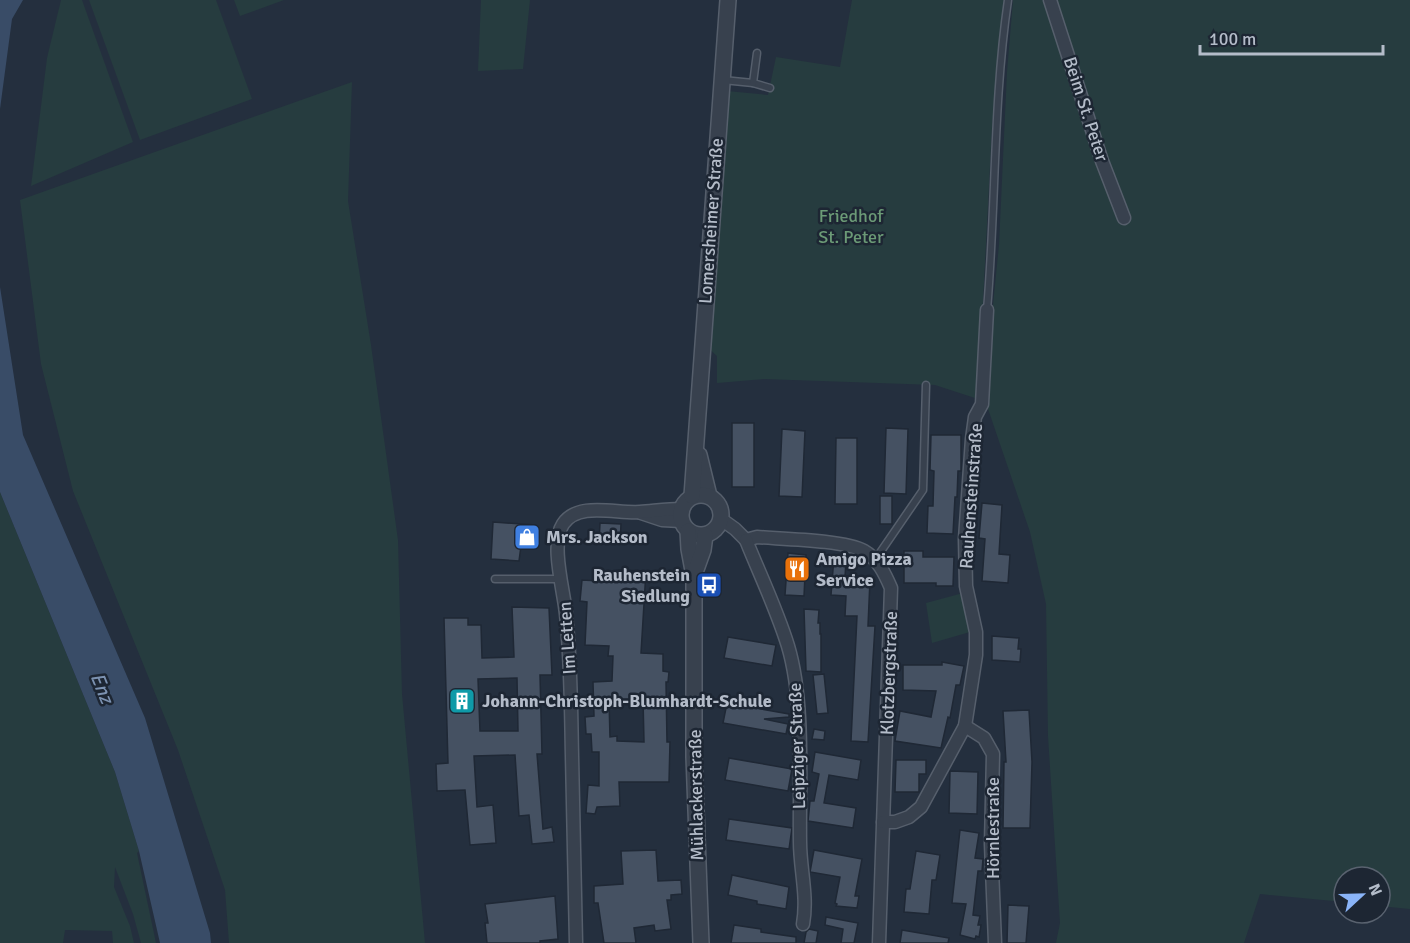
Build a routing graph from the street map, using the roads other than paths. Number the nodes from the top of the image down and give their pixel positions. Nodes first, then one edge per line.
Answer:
1 (728, 0) edge
2 (1008, 0) edge
3 (1050, 0) edge
4 (757, 53) dead end
5 (721, 79) junction
6 (753, 83) junction
7 (770, 88) dead end
8 (1124, 218) dead end
9 (987, 310) joint
10 (926, 385) dead end
11 (696, 441) junction
12 (692, 496) junction
13 (709, 496) junction
14 (721, 519) junction
15 (684, 520) junction
16 (705, 535) junction
17 (746, 540) junction
18 (875, 560) junction
19 (694, 576) junction
20 (495, 579) dead end
21 (561, 579) junction
22 (965, 726) junction
23 (883, 822) junction
24 (803, 924) dead end
25 (576, 943) edge
26 (701, 943) edge
27 (879, 943) edge
28 (995, 943) edge

1 - 5 street, Lomersheimer Straße
2 - 9 lane
3 - 8 street, Beim St. Peter
4 - 6 lane
5 - 6 lane
5 - 11 street, Lomersheimer Straße
6 - 7 lane
9 - 22 street, Rauhensteinstraße
10 - 18 lane
11 - 12 street, Lomersheimer Straße
11 - 13 street, Lomersheimer Straße
12 - 13 street
12 - 15 street
13 - 14 street
14 - 16 street
14 - 17 street
15 - 16 street
15 - 19 street, Mühlackerstraße
15 - 21 street, Im Letten
16 - 19 street, Mühlackerstraße
17 - 18 street
17 - 24 street, Leipziger Straße
18 - 23 street, Klotzbergstraße
19 - 26 street, Mühlackerstraße
20 - 21 lane
21 - 25 street, Im Letten
22 - 23 street, Rauhensteinstraße
22 - 28 street, Hörnlestraße
23 - 27 street, Klotzbergstraße

